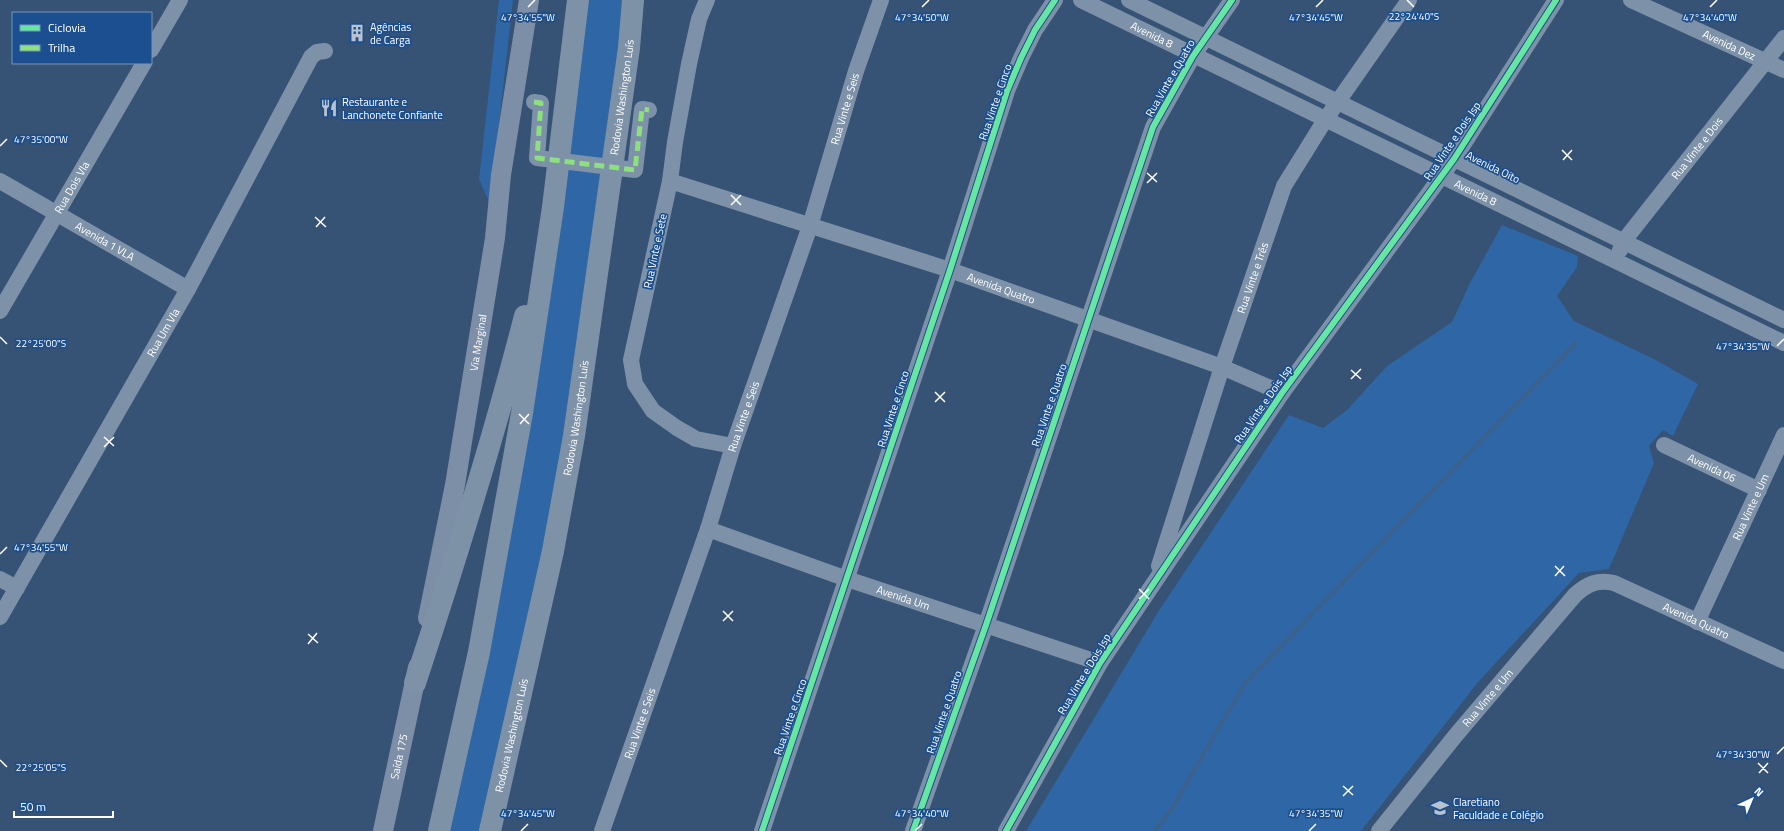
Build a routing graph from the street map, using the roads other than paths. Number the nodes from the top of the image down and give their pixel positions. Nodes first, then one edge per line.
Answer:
1 (180, 0) edge
2 (528, 0) edge
3 (578, 0) edge
4 (633, 0) edge
5 (708, 0) edge
6 (881, 0) edge
7 (1055, 0) edge
8 (1081, 0) edge
9 (1129, 0) edge
10 (1232, 0) edge
11 (1409, 0) edge
12 (1556, 0) edge
13 (1631, 0) edge
14 (1206, 38) junction
15 (1784, 38) edge
16 (152, 48) edge
17 (325, 51) dead end
18 (1193, 56) junction
19 (1765, 61) junction
20 (143, 64) edge
21 (1784, 70) edge
22 (534, 102) dead end
23 (1338, 102) junction
24 (649, 110) dead end
25 (1325, 120) junction
26 (1454, 159) junction
27 (1441, 176) junction
28 (0, 181) edge
29 (670, 181) junction
30 (553, 207) junction
31 (56, 213) junction
32 (810, 226) junction
33 (1624, 242) junction
34 (1614, 260) junction
35 (950, 270) junction
36 (1693, 276) junction
37 (188, 289) junction
38 (1685, 295) junction
39 (0, 311) edge
40 (1088, 319) junction
41 (1784, 320) edge
42 (1784, 343) edge
43 (1222, 367) junction
44 (1282, 393) junction
45 (1782, 441) edge
46 (1664, 445) dead end
47 (733, 446) junction
48 (1759, 490) junction
49 (708, 529) junction
50 (0, 579) edge
51 (847, 580) junction
52 (1154, 582) junction
53 (1608, 582) joint
54 (17, 588) junction
55 (0, 617) edge
56 (1697, 622) junction
57 (986, 625) junction
58 (1784, 661) edge
59 (1100, 663) junction
60 (415, 683) junction
61 (383, 831) edge
62 (439, 831) edge
63 (490, 831) edge
64 (602, 831) edge
65 (762, 831) edge
66 (913, 831) edge
67 (1006, 831) edge
68 (1379, 831) edge

1 - 16 street
2 - 60 main road, Via Marginal
3 - 30 highway
4 - 63 highway, Rodovia Washington Luís
5 - 29 street, Rua Vinte e Sete
6 - 32 street, Rua Vinte e Seis
7 - 35 street, Rua Vinte e Cinco
8 - 18 street, Avenida 8
9 - 14 street, Avenida Oito
10 - 14 street, Rua Vinte e Quatro
11 - 23 street, Rua Vinte e Três
12 - 26 street, Rua Vinte e Dois Jsp
13 - 19 street, Avenida Dez
14 - 18 street, Rua Vinte e Quatro
14 - 23 street, Avenida Oito
15 - 19 street, Rua Vinte e Dois
17 - 37 street, Rua Um Vla
18 - 25 street, Avenida 8
18 - 40 street, Rua Vinte e Quatro
19 - 21 street, Avenida Dez
19 - 33 street, Rua Vinte e Dois
20 - 31 street, Rua Dois Vla
22 - 24 street, bridge
23 - 25 street, Rua Vinte e Três
23 - 26 street, Avenida Oito
25 - 27 street, Avenida 8
25 - 43 street, Rua Vinte e Três
26 - 27 street, Rua Vinte e Dois Jsp
26 - 33 street, Avenida Oito
27 - 34 street, Avenida 8
27 - 44 street, Rua Vinte e Dois Jsp
28 - 31 street, Avenida 1 VLA
29 - 32 street, Avenida Quatro
29 - 47 street, Rua Vinte e Sete
30 - 60 highway
30 - 62 highway
31 - 37 street, Avenida 1 VLA
31 - 39 street, Rua Dois Vla
32 - 35 street, Avenida Quatro
32 - 47 street, Rua Vinte e Seis
33 - 34 street, Rua Vinte e Dois
33 - 36 street, Avenida Oito
34 - 38 street, Avenida 8
35 - 40 street, Avenida Quatro
35 - 51 street, Rua Vinte e Cinco
36 - 38 street
36 - 41 street, Avenida Oito
37 - 54 street, Rua Um Vla
38 - 42 street, Avenida 8
40 - 43 street, Avenida Quatro
40 - 57 street, Rua Vinte e Quatro
43 - 44 street, Avenida Quatro
43 - 52 street, Rua Vinte e Três
44 - 52 street, Rua Vinte e Dois Jsp
45 - 48 street, Rua Vinte e Um
46 - 48 street, Avenida 06
47 - 49 street, Rua Vinte e Seis
48 - 56 street, Rua Vinte e Um
49 - 51 street, Avenida Um
49 - 64 street, Rua Vinte e Seis
50 - 54 street
51 - 57 street, Avenida Um
51 - 65 street, Rua Vinte e Cinco
52 - 59 street, Rua Vinte e Dois Jsp
53 - 56 street, Avenida Quatro
53 - 68 street, Rua Vinte e Um
54 - 55 street, Rua Um Vla
56 - 58 street, Avenida Quatro
57 - 59 street, Avenida Um
57 - 66 street, Rua Vinte e Quatro
59 - 67 street, Rua Vinte e Dois Jsp
60 - 61 main road, Saída 175

